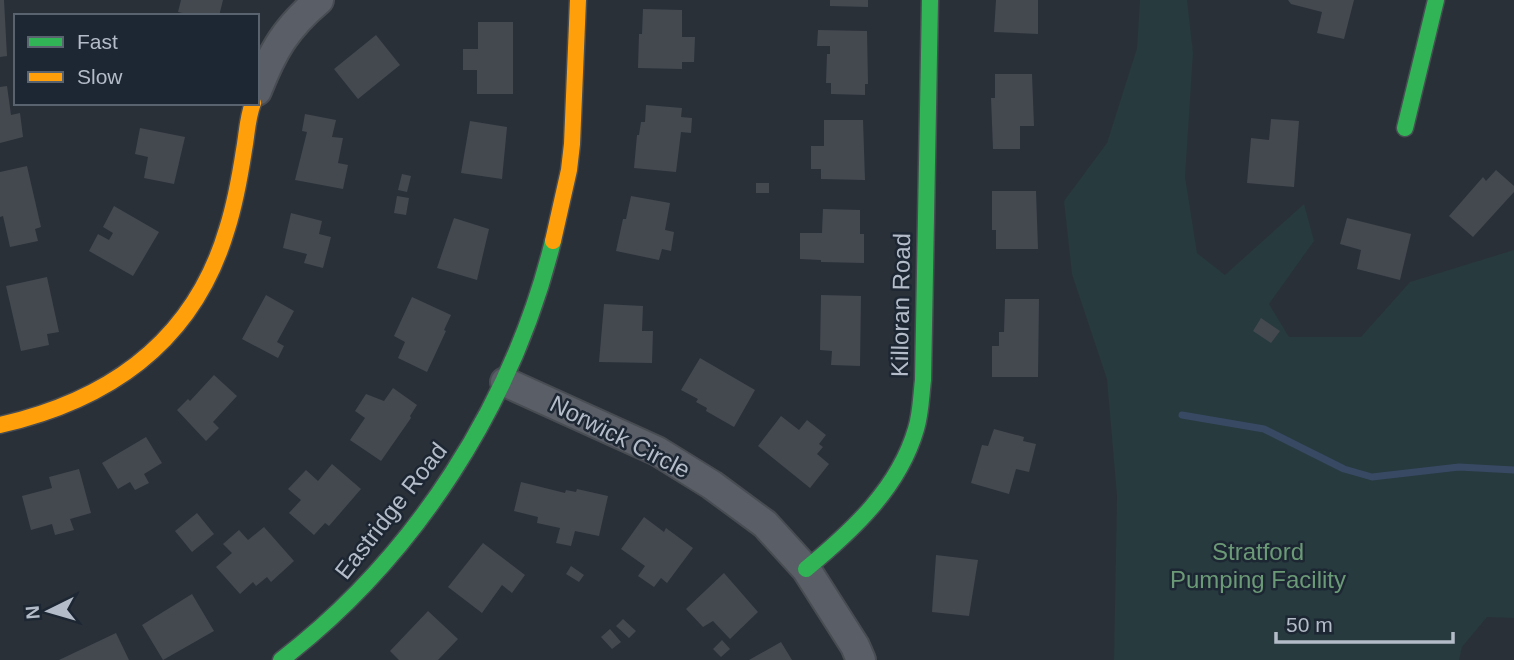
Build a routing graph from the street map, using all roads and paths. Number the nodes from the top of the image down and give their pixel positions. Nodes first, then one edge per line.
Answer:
1 (319, 0) edge
2 (578, 0) edge
3 (930, 0) edge
4 (1436, 0) edge
5 (259, 86) edge
6 (253, 105) edge
7 (1405, 128) dead end
8 (505, 382) junction
9 (0, 425) edge
10 (806, 569) junction
11 (281, 660) edge
12 (861, 660) edge

1 - 5 street
2 - 8 street, Eastridge Road
3 - 10 street, Killoran Road
4 - 7 street
6 - 9 street
8 - 10 street, Norwick Circle
8 - 11 street, Eastridge Road
10 - 12 street, Norwick Circle

